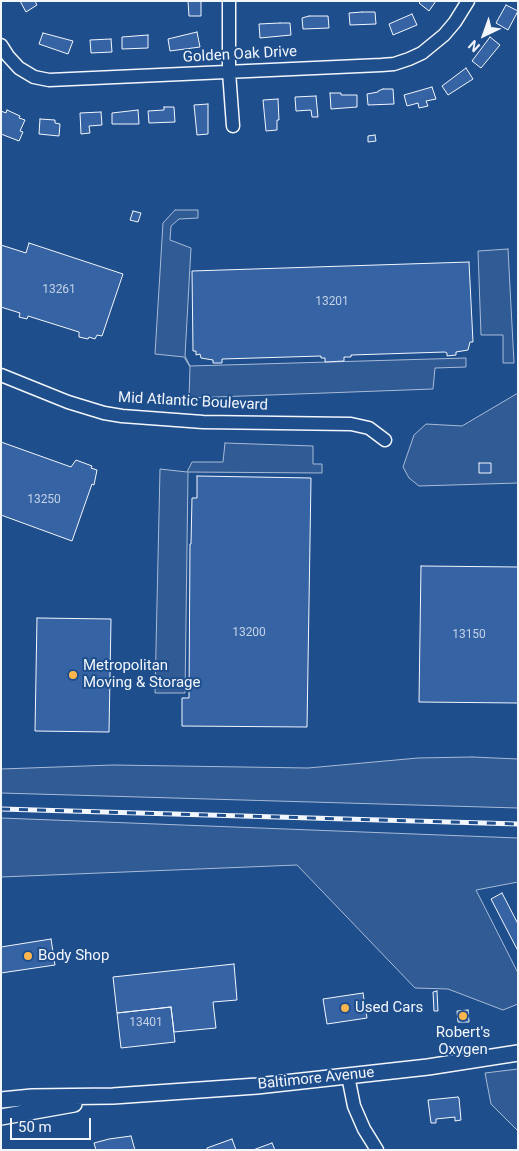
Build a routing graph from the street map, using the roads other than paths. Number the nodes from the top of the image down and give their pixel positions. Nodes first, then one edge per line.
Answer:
1 (229, 1) edge
2 (468, 1) edge
3 (1, 45) edge
4 (229, 72) junction
5 (233, 126) dead end
6 (1, 376) edge
7 (385, 440) dead end
8 (518, 1052) edge
9 (348, 1076) junction
10 (112, 1096) junction
11 (1, 1100) edge
12 (1, 1117) edge
13 (377, 1150) edge

1 - 4 street
2 - 4 street, Golden Oak Drive
3 - 4 street, Golden Oak Drive
4 - 5 street
6 - 7 street, Mid Atlantic Boulevard
8 - 9 main road, Baltimore Avenue
9 - 10 main road, Baltimore Avenue
9 - 13 street
10 - 11 main road, Baltimore Avenue
10 - 12 main road, Baltimore Avenue

